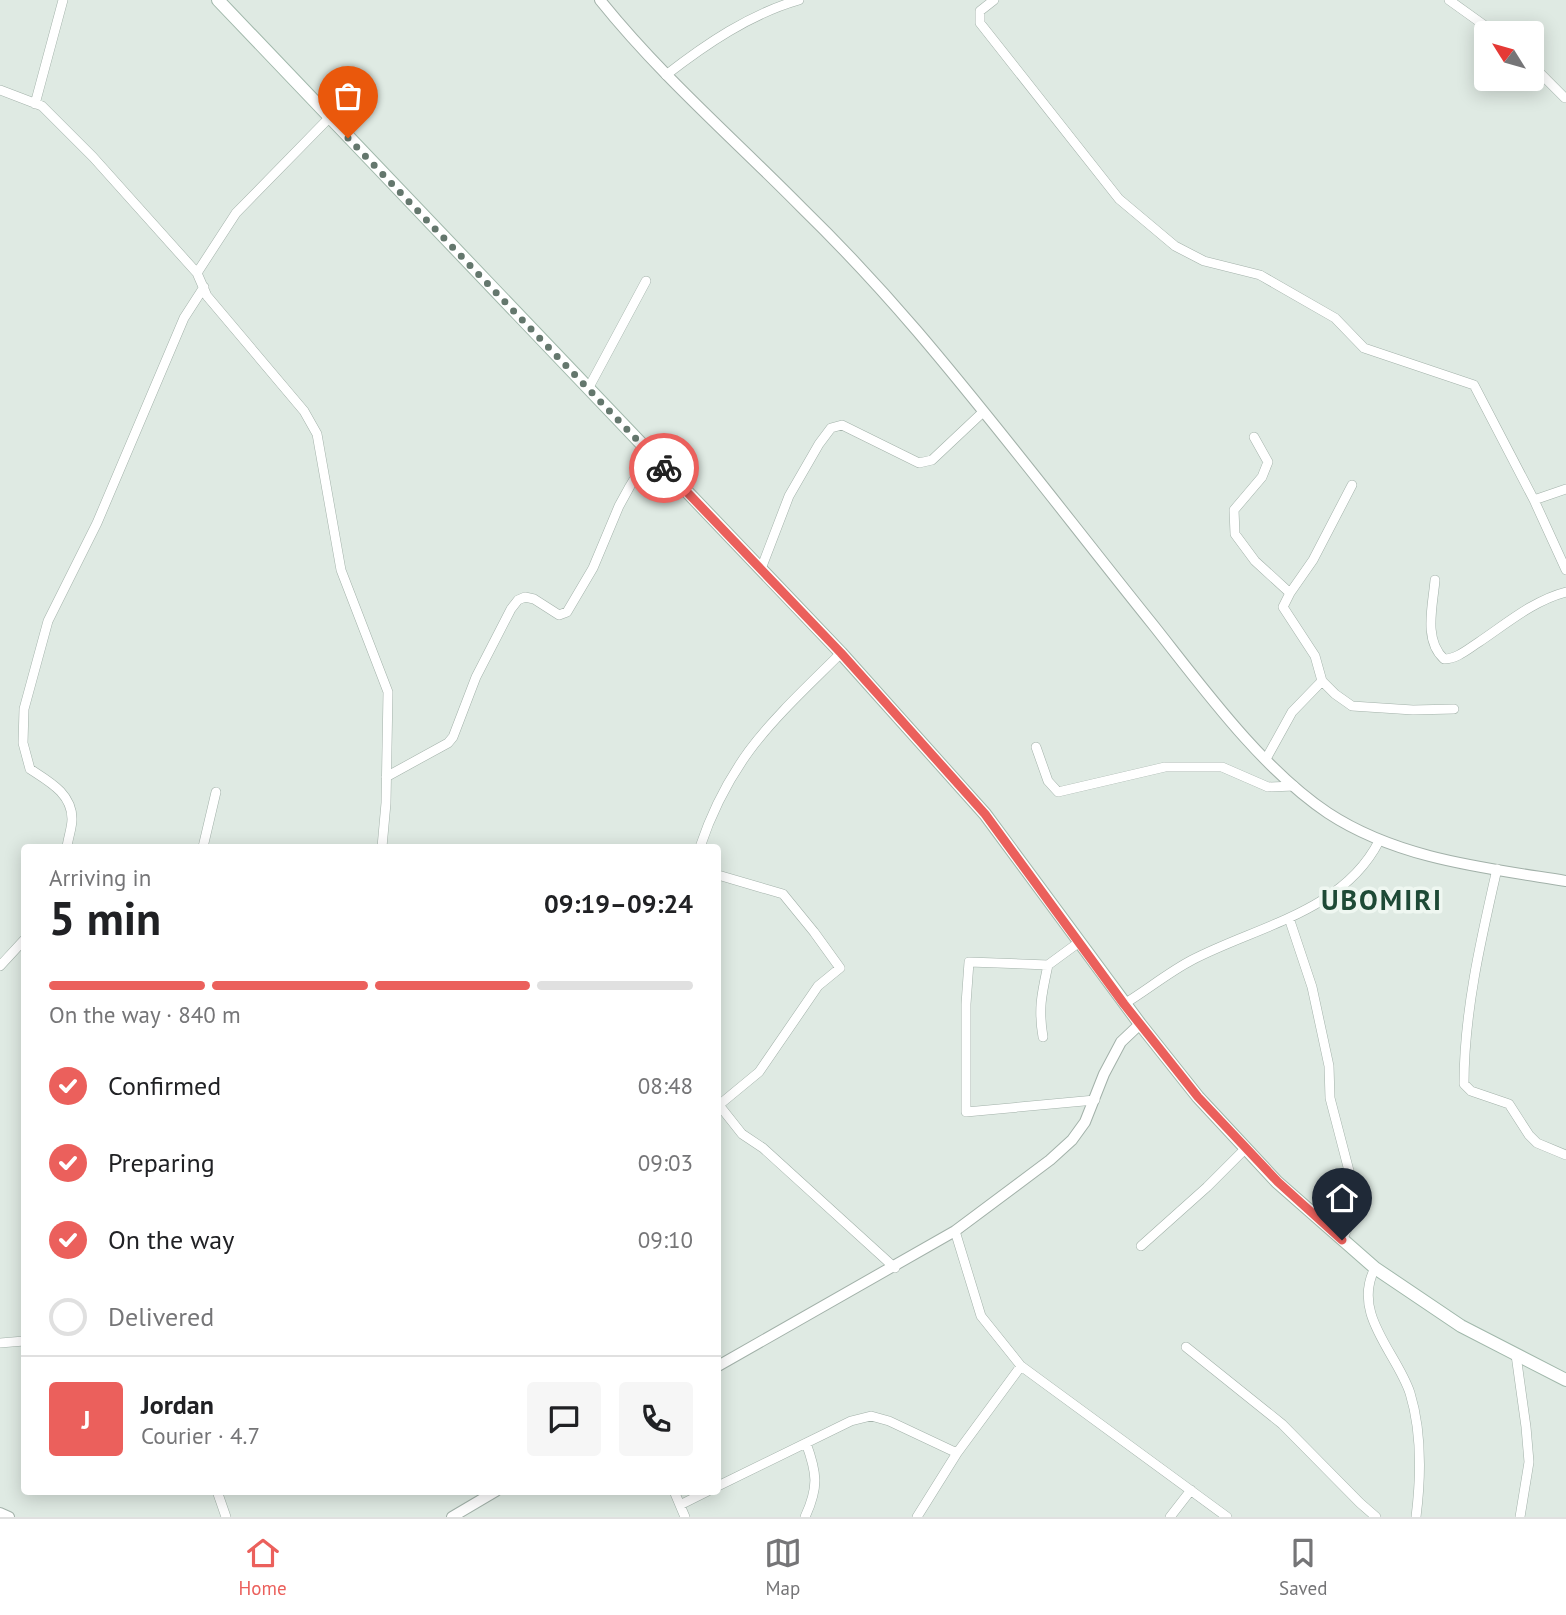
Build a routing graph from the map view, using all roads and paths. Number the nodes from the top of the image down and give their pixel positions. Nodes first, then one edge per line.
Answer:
1 (63, 0) edge
2 (218, 0) edge
3 (600, 0) edge
4 (799, 0) edge
5 (994, 0) edge
6 (1448, 0) edge
7 (1478, 21) edge
8 (666, 75) junction
9 (1544, 77) edge
10 (0, 90) edge
11 (1566, 100) edge
12 (35, 104) junction
13 (329, 118) junction
14 (197, 273) junction
15 (646, 281) dead end
16 (204, 287) junction
17 (588, 389) junction
18 (983, 412) junction
19 (1254, 436) dead end
20 (655, 459) junction
21 (1352, 485) dead end
22 (1566, 489) edge
23 (1534, 500) junction
24 (761, 569) junction
25 (1566, 570) edge
26 (1435, 580) dead end
27 (1566, 592) edge
28 (1290, 593) junction
29 (841, 653) junction
30 (1322, 681) junction
31 (1454, 709) dead end
32 (1036, 747) dead end
33 (1266, 759) junction
34 (386, 777) junction
35 (1294, 786) junction
36 (216, 792) dead end
37 (1379, 841) junction
38 (68, 844) edge
39 (204, 844) edge
40 (382, 844) edge
41 (701, 844) edge
42 (1497, 869) junction
43 (721, 876) edge
44 (1566, 881) edge
45 (1289, 918) junction
46 (21, 943) edge
47 (1078, 943) junction
48 (1048, 965) junction
49 (0, 966) edge
50 (1124, 1004) junction
51 (1140, 1024) junction
52 (1043, 1037) dead end
53 (1095, 1100) junction
54 (721, 1103) edge
55 (721, 1109) edge
56 (1245, 1149) junction
57 (1566, 1155) edge
58 (956, 1231) junction
59 (1342, 1240) junction
60 (1141, 1245) dead end
61 (895, 1268) junction
62 (1375, 1268) junction
63 (21, 1341) edge
64 (0, 1343) edge
65 (1186, 1347) dead end
66 (1516, 1355) junction
67 (721, 1364) edge
68 (1021, 1366) junction
69 (1566, 1380) edge
70 (806, 1443) junction
71 (957, 1452) junction
72 (721, 1485) edge
73 (1191, 1490) junction
74 (218, 1495) edge
75 (489, 1495) edge
76 (676, 1495) edge
77 (700, 1495) edge
78 (680, 1505) junction
79 (0, 1513) edge
80 (9, 1517) edge
81 (226, 1517) edge
82 (452, 1517) edge
83 (685, 1517) edge
84 (805, 1517) edge
85 (917, 1517) edge
86 (1170, 1517) edge
87 (1227, 1517) edge
88 (1376, 1517) edge
89 (1416, 1517) edge
90 (1520, 1517) edge

1 - 12 street
2 - 13 main road
3 - 8 street
4 - 8 street
5 - 23 street
6 - 7 street
8 - 18 street
9 - 11 street
10 - 12 street
12 - 14 street
13 - 14 street
13 - 17 main road
14 - 16 street
15 - 17 street
16 - 34 street
16 - 38 street
17 - 20 main road
18 - 24 street
18 - 33 street
19 - 28 street
20 - 24 main road
20 - 34 street
21 - 28 street
22 - 23 street
23 - 25 street
24 - 29 main road
26 - 27 street
28 - 30 street
29 - 41 street
29 - 47 main road
30 - 31 street
30 - 33 street
32 - 35 street
33 - 35 street
34 - 40 street
35 - 37 street
36 - 39 street
37 - 42 street
37 - 45 street
42 - 44 street
42 - 57 street
43 - 54 street
45 - 50 street
45 - 59 street
46 - 49 street
47 - 48 street
47 - 50 main road
48 - 52 street
48 - 53 street
50 - 51 main road
51 - 53 street
51 - 56 main road
53 - 58 street
55 - 61 street
56 - 59 main road
56 - 60 street
58 - 61 street
58 - 68 street
59 - 62 main road
61 - 67 street
62 - 66 main road
62 - 89 street
63 - 64 street
65 - 88 street
66 - 69 main road
66 - 90 street
68 - 71 street
68 - 73 street
70 - 71 street
70 - 72 street
70 - 84 street
71 - 85 street
73 - 86 street
73 - 87 street
74 - 81 street
75 - 82 street
76 - 78 street
77 - 78 street
78 - 83 street
79 - 80 street

